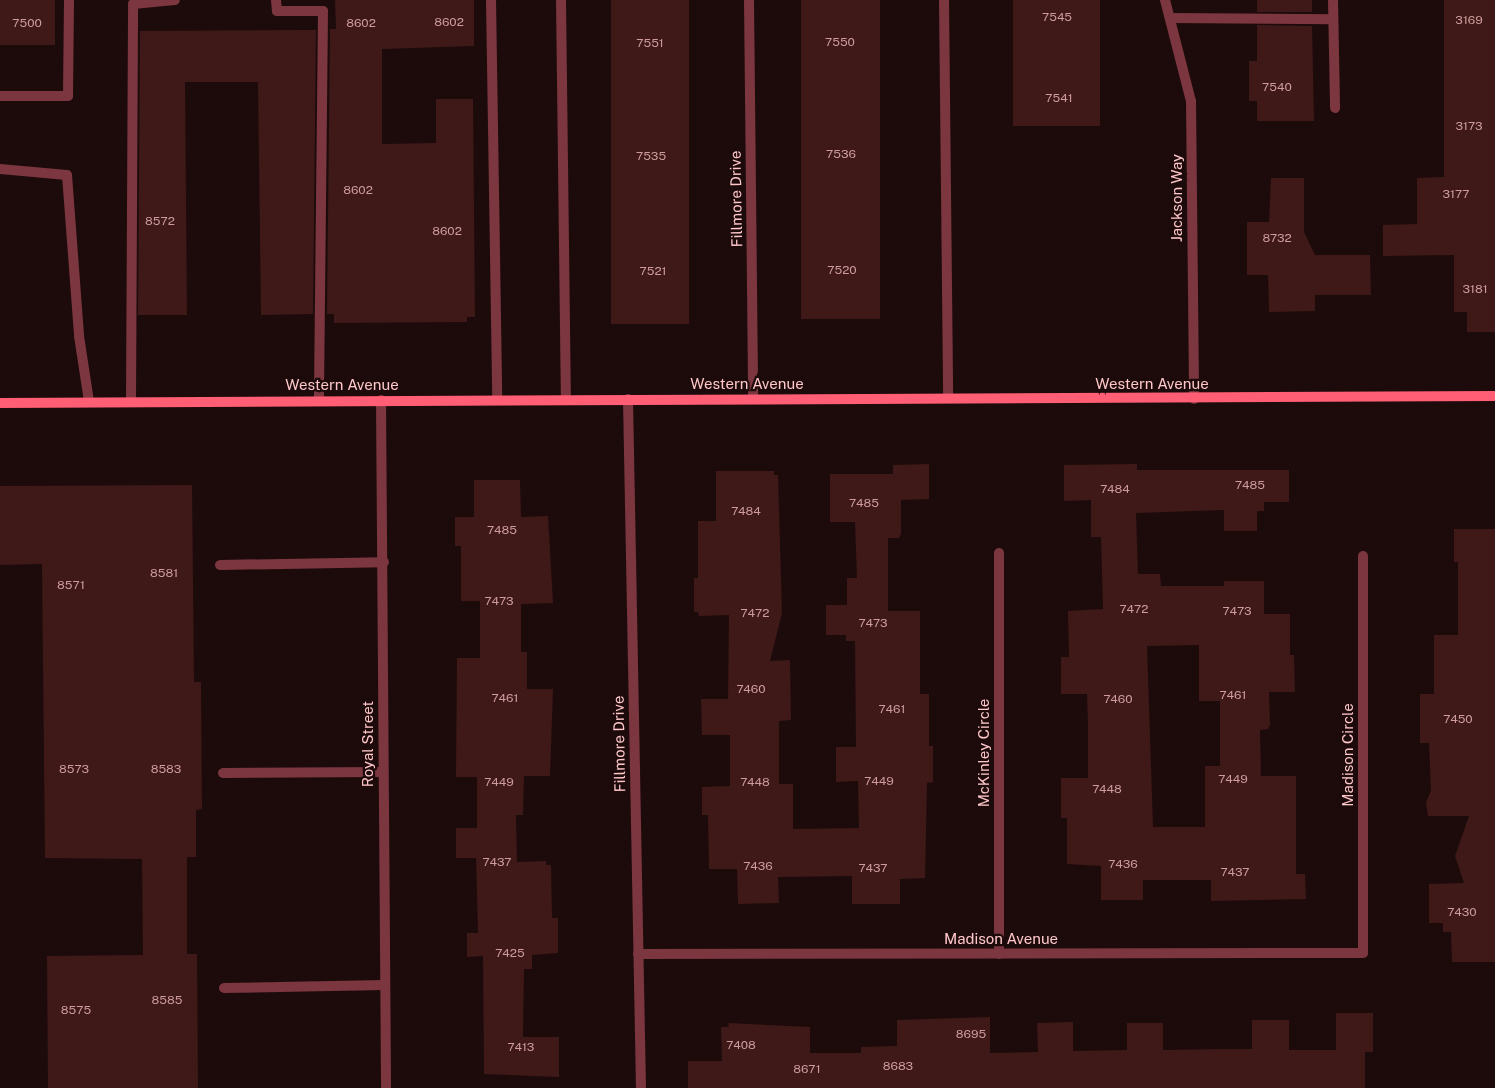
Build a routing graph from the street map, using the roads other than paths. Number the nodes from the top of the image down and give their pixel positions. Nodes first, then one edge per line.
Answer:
1 (69, 0) edge
2 (176, 0) edge
3 (276, 0) edge
4 (491, 0) edge
5 (561, 0) edge
6 (749, 0) edge
7 (944, 0) edge
8 (1165, 0) edge
9 (1333, 0) edge
10 (1170, 18) junction
11 (1333, 19) junction
12 (0, 96) edge
13 (1335, 108) dead end
14 (0, 169) edge
15 (1495, 396) edge
16 (753, 398) junction
17 (948, 398) junction
18 (566, 399) junction
19 (628, 399) junction
20 (1194, 399) junction
21 (319, 400) junction
22 (381, 400) junction
23 (497, 400) junction
24 (89, 401) junction
25 (130, 401) junction
26 (0, 403) edge
27 (999, 552) dead end
28 (1363, 556) dead end
29 (384, 562) junction
30 (220, 566) dead end
31 (383, 772) junction
32 (223, 773) dead end
33 (1363, 953) joint
34 (638, 954) junction
35 (999, 954) junction
36 (384, 985) junction
37 (224, 988) dead end
38 (386, 1088) edge
39 (641, 1088) edge

1 - 12 street
2 - 25 street
3 - 21 street
4 - 23 street
5 - 18 street
6 - 16 street, Fillmore Drive
7 - 17 street
8 - 10 street, Jackson Way
9 - 11 street
10 - 11 street
10 - 20 street, Jackson Way
11 - 13 street
14 - 24 street
15 - 20 main road, Western Avenue
16 - 17 main road, Western Avenue
16 - 19 main road, Western Avenue
17 - 20 main road, Western Avenue
18 - 19 main road, Western Avenue
18 - 23 main road, Western Avenue
19 - 34 street, Fillmore Drive
21 - 22 main road, Western Avenue
21 - 25 main road, Western Avenue
22 - 23 main road, Western Avenue
22 - 29 street, Royal Street
24 - 25 main road, Western Avenue
24 - 26 main road, Western Avenue
27 - 35 street, McKinley Circle
28 - 33 street, Madison Circle
29 - 30 street
29 - 31 street, Royal Street
31 - 32 street
31 - 36 street, Royal Street
33 - 35 street, Madison Avenue
34 - 35 street, Madison Avenue
34 - 39 street, Fillmore Drive
36 - 37 street
36 - 38 street, Royal Street

